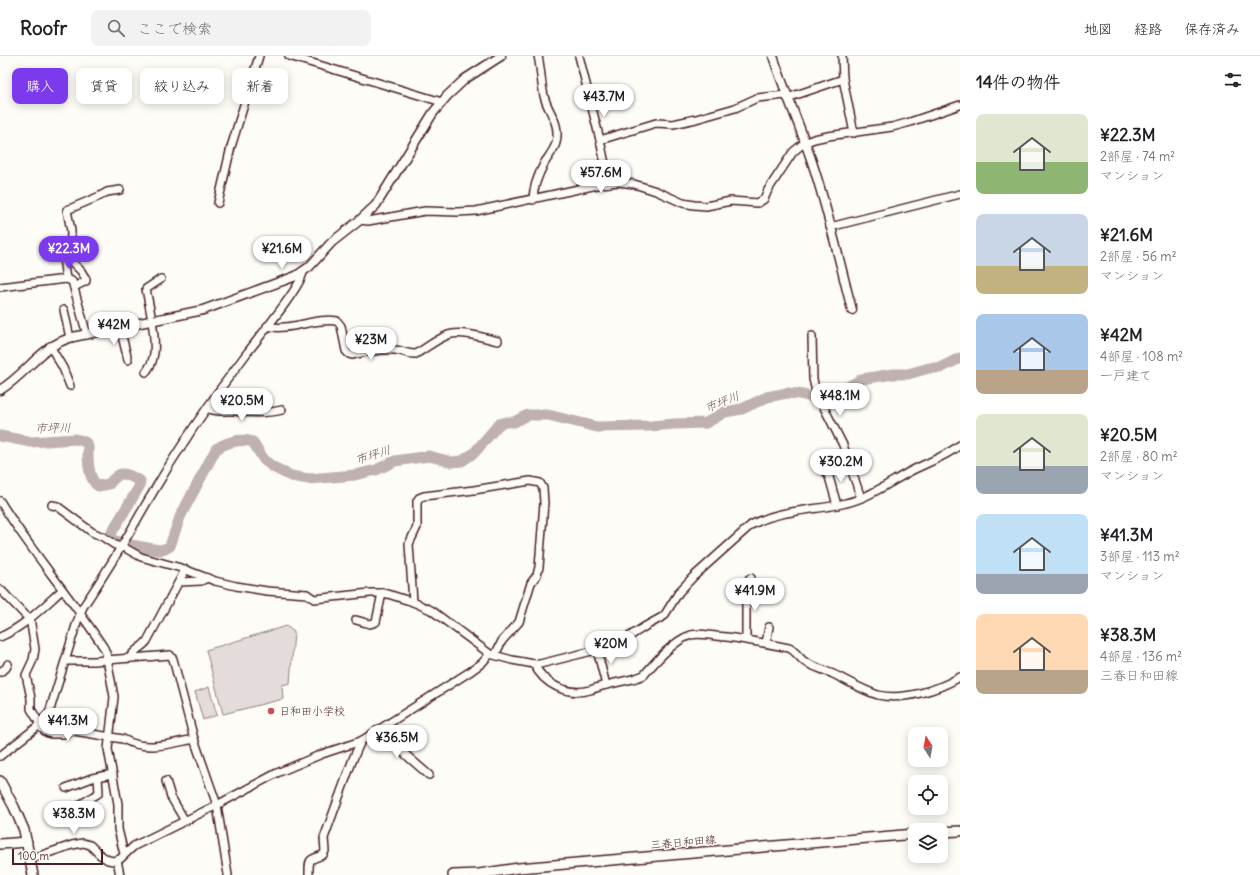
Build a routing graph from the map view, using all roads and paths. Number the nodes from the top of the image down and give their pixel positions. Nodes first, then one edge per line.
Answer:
1 (260, 56) edge
2 (289, 56) edge
3 (501, 56) edge
4 (538, 56) edge
5 (579, 56) edge
6 (772, 56) edge
7 (842, 56) edge
8 (843, 79) junction
9 (786, 96) junction
10 (442, 102) junction
11 (960, 106) edge
12 (854, 133) junction
13 (600, 140) junction
14 (804, 143) junction
15 (609, 183) junction
16 (120, 190) dead end
17 (960, 194) edge
18 (533, 200) junction
19 (218, 203) dead end
20 (360, 220) junction
21 (830, 227) junction
22 (63, 243) dead end
23 (303, 272) junction
24 (66, 279) junction
25 (160, 280) dead end
26 (0, 287) edge
27 (74, 287) junction
28 (64, 310) dead end
29 (852, 310) dead end
30 (152, 322) junction
31 (268, 326) junction
32 (120, 328) junction
33 (87, 334) junction
34 (812, 336) dead end
35 (70, 338) junction
36 (498, 341) dead end
37 (50, 346) junction
38 (128, 360) dead end
39 (146, 372) dead end
40 (70, 386) dead end
41 (0, 390) edge
42 (207, 408) junction
43 (282, 410) dead end
44 (960, 445) edge
45 (824, 470) dead end
46 (861, 498) junction
47 (0, 501) edge
48 (52, 505) dead end
49 (837, 505) junction
50 (120, 547) junction
51 (186, 570) junction
52 (207, 578) junction
53 (751, 578) dead end
54 (180, 582) junction
55 (0, 589) edge
56 (62, 590) junction
57 (382, 593) junction
58 (413, 602) junction
59 (80, 614) junction
60 (30, 619) junction
61 (356, 620) dead end
62 (769, 627) dead end
63 (0, 637) edge
64 (746, 639) junction
65 (766, 643) junction
66 (597, 650) junction
67 (492, 654) junction
68 (130, 658) junction
69 (107, 660) junction
70 (66, 661) junction
71 (8, 664) dead end
72 (534, 664) junction
73 (0, 672) edge
74 (960, 677) edge
75 (606, 685) junction
76 (39, 724) junction
77 (384, 727) junction
78 (109, 736) junction
79 (194, 739) junction
80 (361, 741) junction
81 (0, 756) edge
82 (113, 774) junction
83 (429, 775) dead end
84 (98, 777) junction
85 (0, 781) edge
86 (166, 781) dead end
87 (66, 788) dead end
88 (216, 805) junction
89 (80, 806) dead end
90 (185, 821) junction
91 (960, 830) edge
92 (948, 831) edge
93 (908, 835) edge
94 (27, 842) junction
95 (0, 844) edge
96 (124, 854) junction
97 (30, 859) junction
98 (117, 860) junction
99 (33, 875) edge
100 (120, 875) edge
101 (228, 875) edge
102 (309, 875) edge
103 (453, 875) edge

1 - 19 street
2 - 10 street
3 - 10 street
4 - 18 street
5 - 13 street
6 - 9 street
7 - 8 street
8 - 9 street
8 - 12 street
9 - 13 street
9 - 14 street
10 - 20 street
11 - 12 street
12 - 14 street
13 - 15 street
14 - 15 street
14 - 21 street
15 - 18 street
16 - 27 street
17 - 21 street
18 - 20 street
20 - 23 street
21 - 29 street
22 - 24 street
23 - 30 street
23 - 31 street
24 - 26 street
24 - 27 street
25 - 30 street
27 - 33 street
28 - 35 street
30 - 32 street
30 - 39 street
31 - 36 street
31 - 42 street
32 - 33 street
32 - 38 street
33 - 35 street
34 - 46 street
35 - 37 street
37 - 40 street
37 - 41 street
42 - 43 street
42 - 50 street
44 - 46 street
45 - 49 street
46 - 49 street
47 - 56 street
48 - 50 street
49 - 66 street
50 - 51 street
50 - 59 street
51 - 52 street
51 - 54 street
52 - 54 street
52 - 57 street
53 - 64 street
54 - 68 street
55 - 60 street
56 - 59 street
56 - 60 street
57 - 58 street
57 - 61 street
58 - 67 street
58 - 67 street
59 - 69 street
59 - 70 street
60 - 63 street
60 - 76 street
62 - 65 street
64 - 65 street
64 - 75 street
65 - 74 street
66 - 72 street
66 - 75 street
67 - 72 street
67 - 77 street
68 - 69 street
68 - 79 street
69 - 70 street
69 - 78 street
70 - 76 street
71 - 73 street
72 - 75 street
76 - 78 street
76 - 81 street
77 - 80 street
77 - 83 street
78 - 79 street
78 - 82 street
79 - 88 street
80 - 88 street
80 - 102 street
82 - 84 street
82 - 96 street
84 - 87 street
84 - 89 street
85 - 94 main road
86 - 90 street
88 - 90 street
88 - 101 street
90 - 96 street
91 - 92 main road
93 - 103 main road, 三春日和田線
94 - 95 main road
94 - 97 main road
96 - 98 street
97 - 98 street
97 - 99 main road
98 - 100 street

